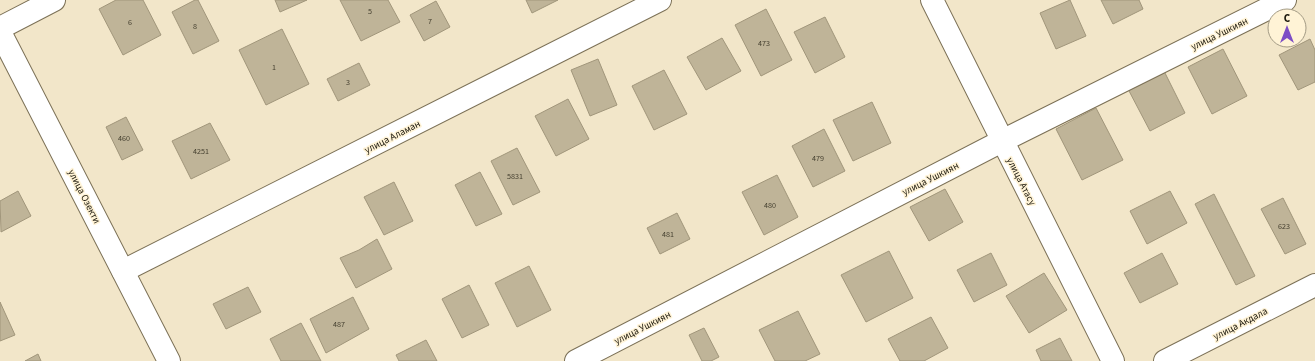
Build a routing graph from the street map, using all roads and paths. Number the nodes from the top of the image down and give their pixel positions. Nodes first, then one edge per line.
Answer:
1 (54, 0) edge
2 (660, 0) edge
3 (932, 0) edge
4 (1285, 0) edge
5 (0, 28) edge
6 (0, 32) edge
7 (1002, 141) junction
8 (124, 271) junction
9 (1315, 285) edge
10 (169, 361) edge
11 (576, 361) edge
12 (1113, 361) edge
13 (1165, 361) edge

1 - 5 street
2 - 8 street, улица Аламан
3 - 7 street, улица Атасу
4 - 7 street, улица Ушкиян
6 - 8 street, улица Озекти
7 - 11 street, улица Ушкиян
7 - 12 street, улица Атасу
8 - 10 street, улица Озекти
9 - 13 street, улица Акдала

